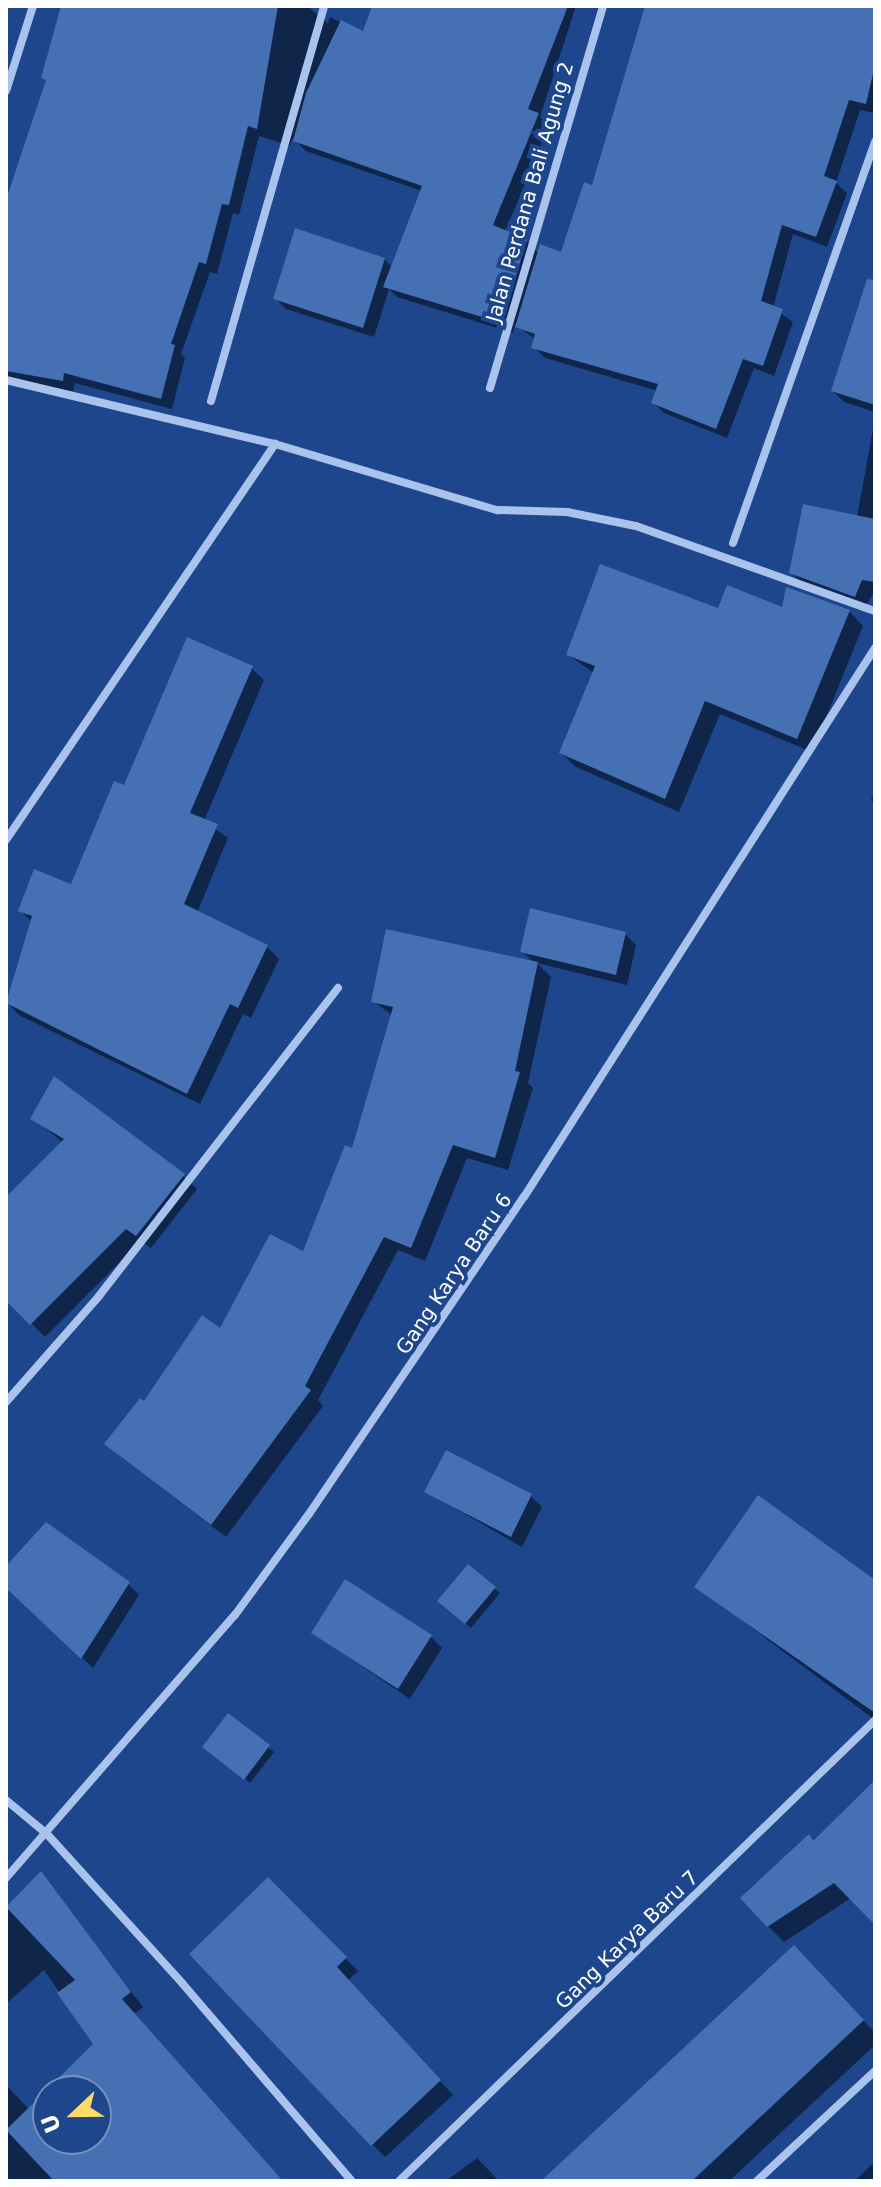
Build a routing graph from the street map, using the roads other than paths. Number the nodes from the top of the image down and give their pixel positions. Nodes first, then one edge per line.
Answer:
1 (33, 6) edge
2 (324, 6) edge
3 (603, 6) edge
4 (6, 91) edge
5 (875, 141) edge
6 (6, 380) edge
7 (490, 388) dead end
8 (211, 401) dead end
9 (275, 444) junction
10 (733, 543) dead end
11 (875, 611) edge
12 (875, 648) edge
13 (6, 840) edge
14 (338, 988) dead end
15 (6, 1402) edge
16 (875, 1720) edge
17 (6, 1800) edge
18 (47, 1834) junction
19 (6, 1878) edge
20 (875, 2071) edge
21 (352, 2181) edge
22 (399, 2181) edge
23 (757, 2181) edge

1 - 4 street
2 - 8 street
3 - 7 street, Jalan Perdana Bali Agung 2
5 - 10 street
6 - 9 street
9 - 11 street
9 - 13 street
12 - 18 street, Gang Karya Baru 6
14 - 15 street
16 - 22 street, Gang Karya Baru 7
17 - 18 street
18 - 19 street, Gang Karya Baru 6
18 - 21 street
20 - 23 street

